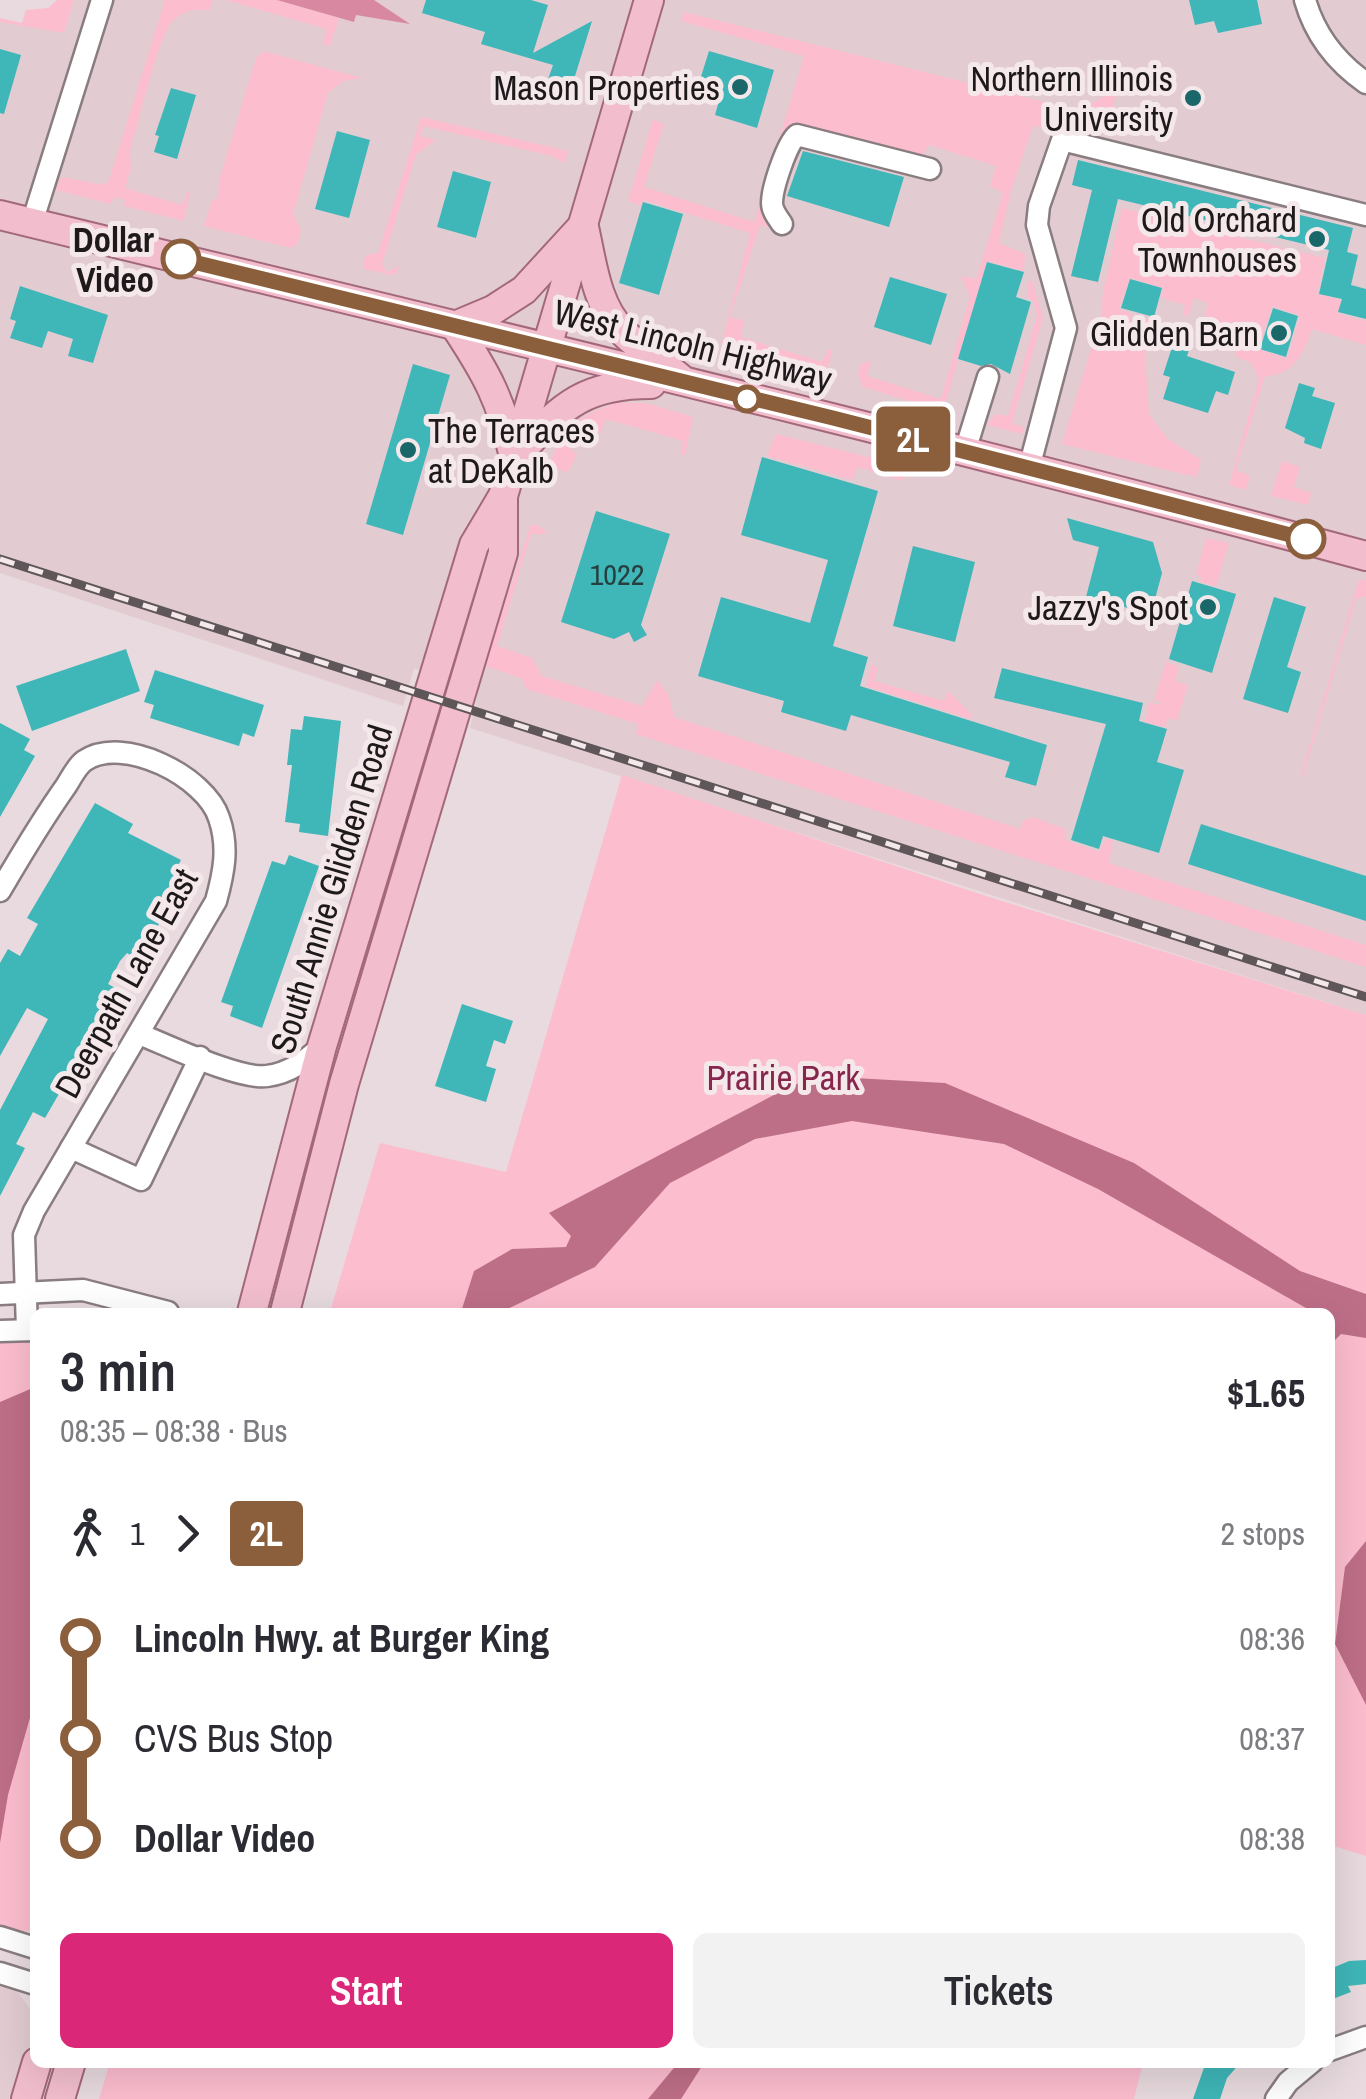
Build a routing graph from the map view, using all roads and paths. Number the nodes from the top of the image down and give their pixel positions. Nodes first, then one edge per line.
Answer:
1 (102, 0) edge
2 (649, 0) edge
3 (1305, 0) edge
4 (1366, 83) edge
5 (930, 169) dead end
6 (1366, 214) edge
7 (0, 215) edge
8 (32, 222) junction
9 (782, 224) dead end
10 (584, 226) junction
11 (455, 326) junction
12 (548, 349) junction
13 (988, 376) dead end
14 (688, 384) junction
15 (965, 451) junction
16 (515, 458) junction
17 (1029, 468) junction
18 (503, 496) junction
19 (1366, 556) edge
20 (0, 890) edge
21 (138, 1034) junction
22 (322, 1046) junction
23 (200, 1057) junction
24 (71, 1148) junction
25 (26, 1291) junction
26 (0, 1294) edge
27 (153, 1308) edge
28 (253, 1308) edge
29 (286, 1308) edge
30 (30, 1322) edge
31 (30, 1330) edge
32 (0, 1331) edge
33 (0, 1937) edge
34 (30, 1946) edge
35 (0, 1974) edge
36 (30, 1983) edge
37 (1366, 2037) edge
38 (1335, 2048) edge
39 (35, 2068) edge
40 (69, 2068) edge
41 (1305, 2068) edge
42 (26, 2099) edge
43 (60, 2099) edge
44 (1276, 2099) edge

1 - 8 street
2 - 10 main road, South Annie Glidden Road
3 - 4 street
5 - 9 street
6 - 17 street
7 - 8 main road, West Lincoln Highway
8 - 11 main road, West Lincoln Highway
10 - 11 main road
10 - 12 main road, South Annie Glidden Road
10 - 14 main road
11 - 12 main road, West Lincoln Highway
11 - 16 main road
12 - 14 main road, West Lincoln Highway
12 - 16 main road, South Annie Glidden Road
13 - 15 street
14 - 15 main road, West Lincoln Highway
14 - 16 main road
15 - 17 main road, West Lincoln Highway
16 - 18 main road, South Annie Glidden Road
17 - 19 main road, West Lincoln Highway
18 - 22 main road, South Annie Glidden Road
18 - 29 main road, South Annie Glidden Road
20 - 21 street, Deerpath Lane East
21 - 23 street
21 - 24 street, Deerpath Lane East
22 - 23 street
22 - 28 main road, South Annie Glidden Road
23 - 24 street
24 - 25 street, Deerpath Lane East
25 - 26 street
25 - 27 street
25 - 30 street, Deerpath Lane East
31 - 32 street
33 - 34 street
35 - 36 street
37 - 38 street
39 - 42 main road
40 - 43 main road
41 - 44 street

